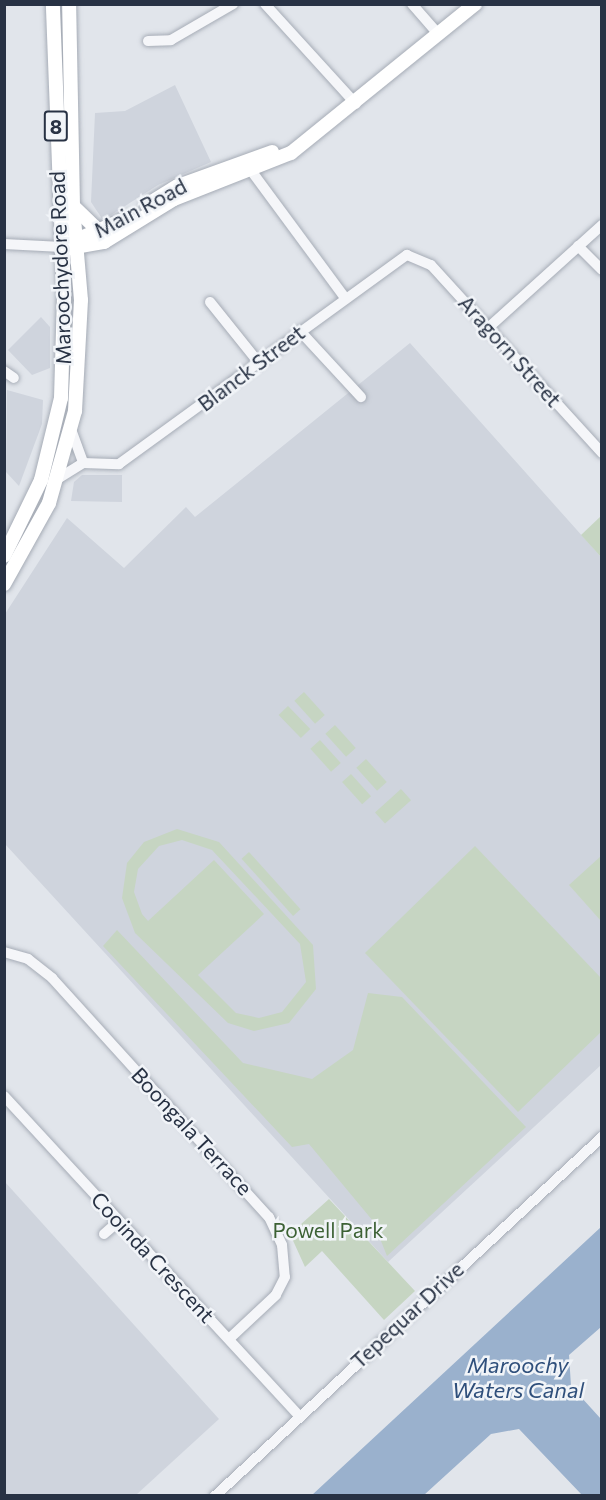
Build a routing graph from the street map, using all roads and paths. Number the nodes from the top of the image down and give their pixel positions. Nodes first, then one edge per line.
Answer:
1 (53, 4) edge
2 (69, 4) edge
3 (266, 4) edge
4 (412, 4) edge
5 (475, 4) edge
6 (229, 6) edge
7 (439, 35) junction
8 (148, 41) dead end
9 (356, 104) junction
10 (248, 166) junction
11 (73, 206) junction
12 (602, 225) edge
13 (100, 232) junction
14 (4, 244) edge
15 (76, 245) junction
16 (578, 246) junction
17 (62, 247) junction
18 (414, 255) joint
19 (602, 270) edge
20 (345, 298) junction
21 (210, 302) dead end
22 (488, 328) junction
23 (300, 331) junction
24 (259, 363) junction
25 (4, 371) edge
26 (14, 378) dead end
27 (361, 397) dead end
28 (72, 432) junction
29 (602, 453) edge
30 (83, 462) junction
31 (59, 478) junction
32 (4, 556) edge
33 (4, 584) edge
34 (4, 951) edge
35 (4, 1096) edge
36 (602, 1137) edge
37 (119, 1221) junction
38 (104, 1234) dead end
39 (229, 1339) junction
40 (300, 1417) junction
41 (215, 1496) edge

1 - 17 main road, Maroochydore Road / 8
2 - 11 main road, Maroochydore Road / 8
3 - 9 street
4 - 7 street
5 - 7 main road, Main Road
6 - 8 street
7 - 9 main road, Main Road
9 - 10 main road, Main Road
10 - 13 main road, Main Road
10 - 15 main road, Main Road
10 - 20 street
11 - 13 main road
11 - 15 main road, Maroochydore Road / 8
12 - 16 street
13 - 15 main road, Main Road
14 - 17 street
15 - 17 main road, Main Road
15 - 28 main road, Maroochydore Road / 8
16 - 19 street
16 - 22 street
17 - 32 main road, Maroochydore Road / 8
18 - 20 street, Blanck Street
18 - 22 street, Aragorn Street
20 - 23 street, Blanck Street
21 - 24 street
22 - 29 street, Aragorn Street
23 - 24 street, Blanck Street
23 - 27 street
24 - 30 street, Blanck Street
25 - 26 street
28 - 30 street
28 - 31 main road, Maroochydore Road / 8
30 - 31 street
31 - 33 main road, Maroochydore Road / 8
34 - 39 street, Boongala Terrace
35 - 37 street, Cooinda Crescent
36 - 40 street, Tepequar Drive
37 - 38 street
37 - 39 street, Cooinda Crescent
39 - 40 street, Cooinda Crescent
40 - 41 street, Tepequar Drive

